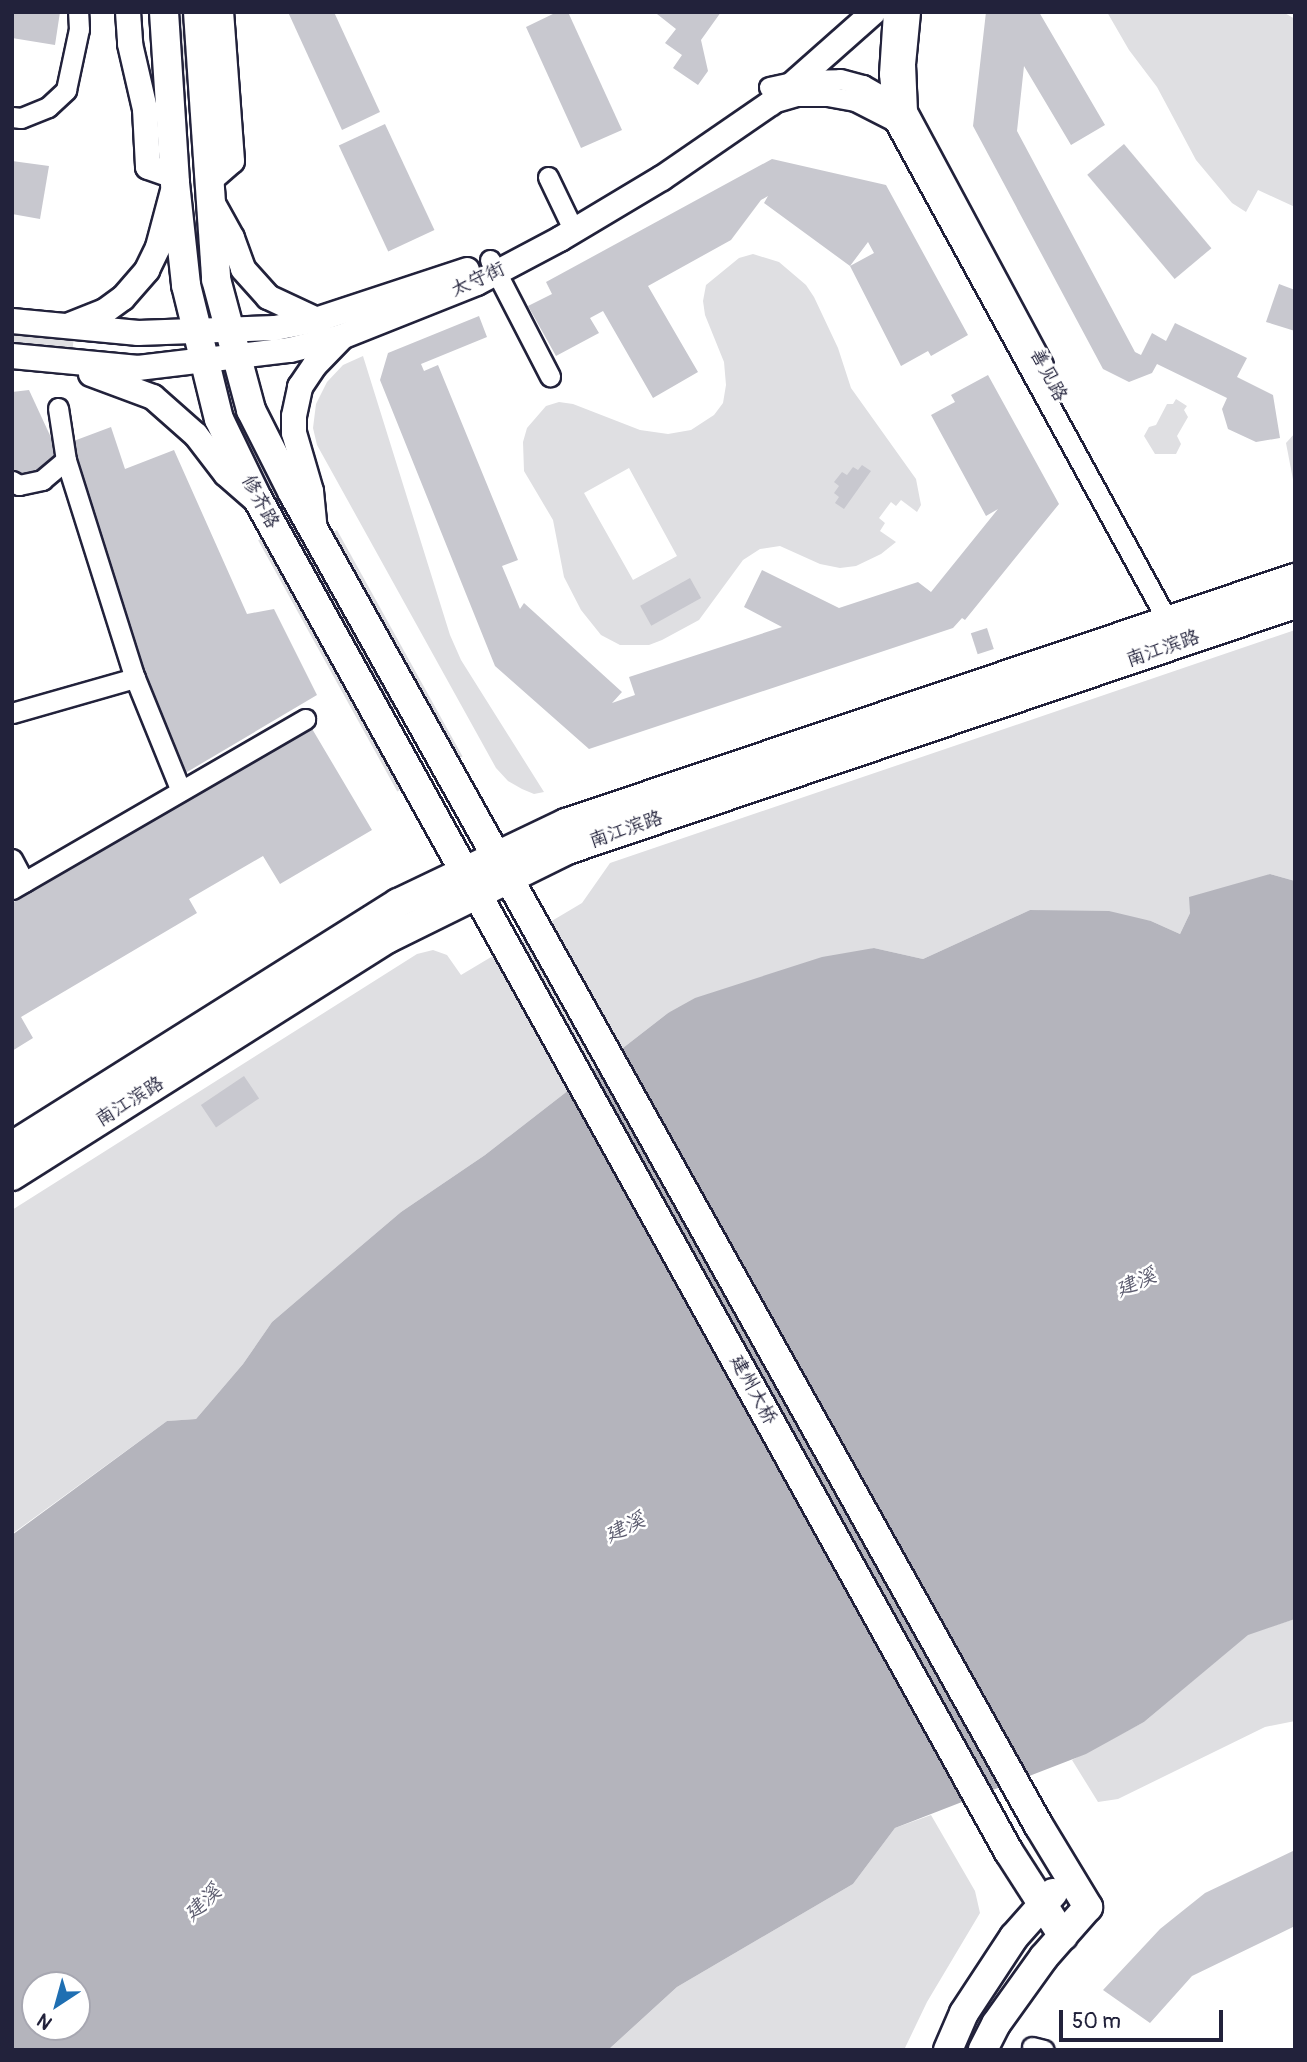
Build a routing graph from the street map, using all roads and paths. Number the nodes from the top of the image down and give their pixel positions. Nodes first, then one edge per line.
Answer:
1 (78, 12) edge
2 (128, 12) edge
3 (164, 12) edge
4 (198, 12) edge
5 (221, 12) edge
6 (853, 12) edge
7 (874, 12) edge
8 (893, 12) edge
9 (910, 12) edge
10 (796, 81) junction
11 (770, 95) junction
12 (897, 111) junction
13 (12, 117) edge
14 (548, 177) dead end
15 (174, 179) junction
16 (210, 190) junction
17 (571, 225) junction
18 (493, 266) junction
19 (316, 320) junction
20 (12, 321) edge
21 (64, 327) junction
22 (229, 330) junction
23 (198, 331) junction
24 (341, 337) junction
25 (12, 356) edge
26 (237, 356) junction
27 (205, 360) junction
28 (54, 361) junction
29 (551, 376) dead end
30 (58, 408) dead end
31 (66, 460) junction
32 (12, 481) edge
33 (261, 505) junction
34 (315, 533) junction
35 (1295, 578) edge
36 (1295, 604) edge
37 (1179, 630) junction
38 (135, 677) junction
39 (12, 713) edge
40 (305, 719) dead end
41 (181, 791) junction
42 (12, 859) edge
43 (504, 867) junction
44 (472, 882) junction
45 (18, 885) edge
46 (536, 925) joint
47 (505, 943) joint
48 (12, 1146) edge
49 (12, 1176) edge
50 (1069, 1875) junction
51 (1042, 1904) junction
52 (1063, 1936) junction
53 (948, 2050) edge
54 (983, 2050) edge

1 - 13 street
2 - 15 street
3 - 15 main road, 修齐路
4 - 16 main road, 修齐路
5 - 16 street
6 - 11 street, 太守街
7 - 10 street, 太守街
8 - 12 street
9 - 12 street
10 - 11 street, 太守街
10 - 12 street
11 - 12 street
11 - 17 street, 太守街
12 - 37 street, 善见路
14 - 17 street
15 - 21 street
15 - 23 main road, 修齐路
16 - 19 street
16 - 22 main road, 修齐路
17 - 18 street, 太守街
18 - 19 street, 太守街
18 - 24 street, 太守街
18 - 29 street
19 - 22 street, 太守街
20 - 21 street, 太守街
21 - 23 street, 太守街
22 - 23 street, 太守街
22 - 26 main road, 修齐路
23 - 27 main road, 修齐路
24 - 26 street, 太守街
24 - 34 street
25 - 28 street, 太守街
26 - 27 street, 太守街
26 - 34 main road, 修齐路
27 - 28 street, 太守街
27 - 33 main road, 修齐路
28 - 33 street
30 - 31 street
31 - 32 street
31 - 38 street
33 - 44 main road, 修齐路
34 - 43 main road, 修齐路
35 - 37 main road, 南江滨路
36 - 37 main road, 南江滨路
37 - 43 main road, 南江滨路
38 - 39 street
38 - 41 street
40 - 41 street
41 - 45 street
42 - 45 street
43 - 44 main road, 南江滨路
43 - 46 main road, 修齐路
44 - 47 main road, 修齐路
44 - 48 main road, 南江滨路
44 - 49 main road, 南江滨路
46 - 50 main road, 建州大桥
47 - 51 main road, 建州大桥
50 - 51 main road
50 - 52 main road, 建州大桥
51 - 52 main road, 建州大桥
51 - 53 main road
52 - 54 main road

